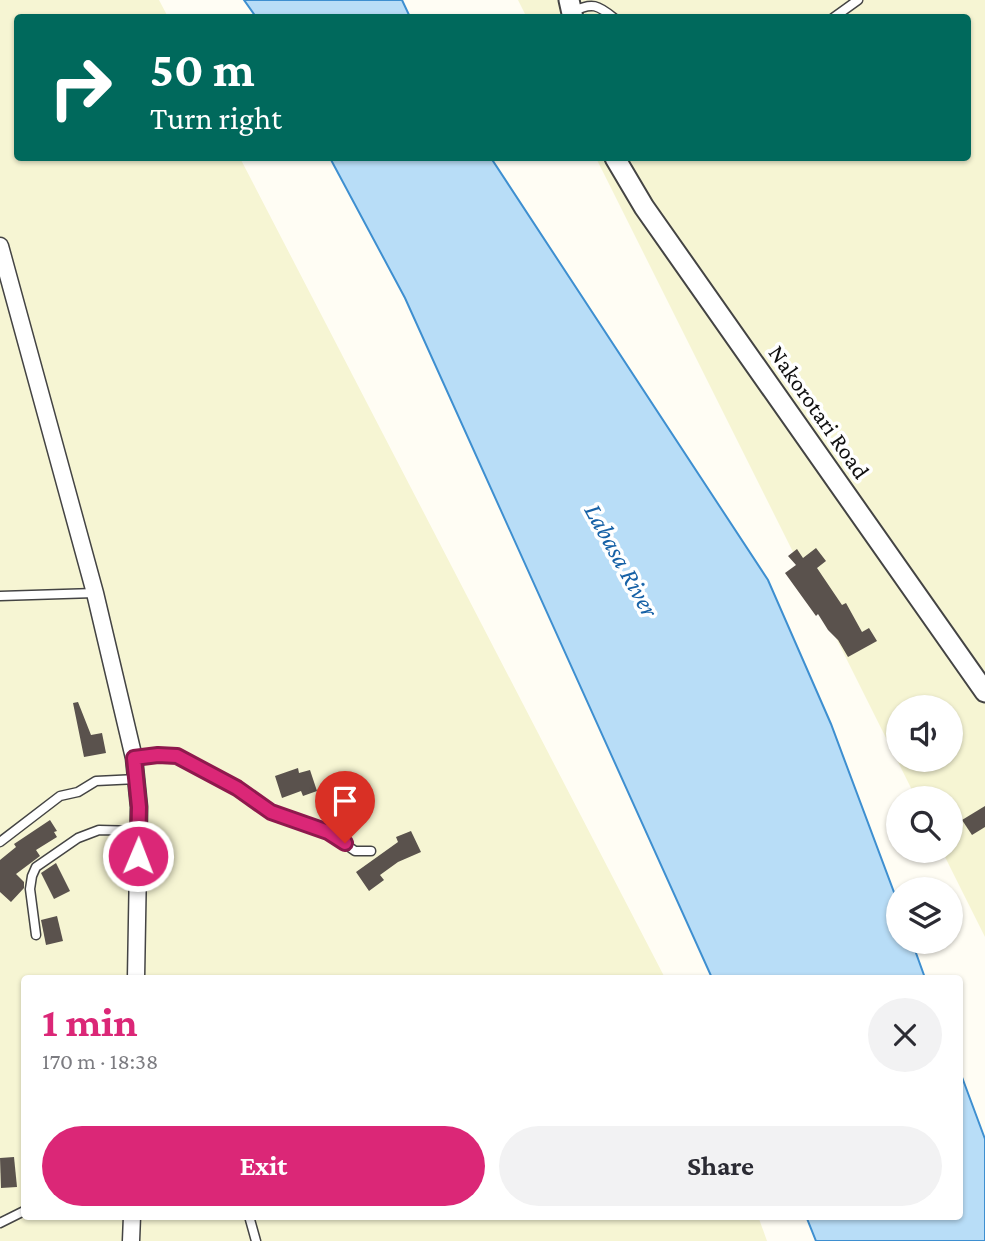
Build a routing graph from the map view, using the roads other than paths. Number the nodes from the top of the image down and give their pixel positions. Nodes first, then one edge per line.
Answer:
1 (858, 0) edge
2 (574, 7) edge
3 (609, 14) edge
4 (839, 14) edge
5 (617, 161) edge
6 (0, 246) edge
7 (95, 593) junction
8 (0, 596) edge
9 (985, 692) edge
10 (134, 758) junction
11 (137, 779) junction
12 (139, 831) junction
13 (0, 842) edge
14 (371, 851) dead end
15 (36, 935) dead end
16 (136, 975) edge
17 (21, 1213) edge
18 (132, 1220) edge
19 (250, 1220) edge
20 (1, 1223) edge
21 (131, 1241) edge
22 (256, 1241) edge

1 - 4 lane
2 - 3 lane
5 - 9 street, Nakorotari Road
6 - 7 street
7 - 8 lane
7 - 10 street
10 - 11 street
10 - 14 lane
11 - 12 street
11 - 13 lane
12 - 15 lane
12 - 16 street
17 - 20 lane
18 - 21 street
19 - 22 lane

